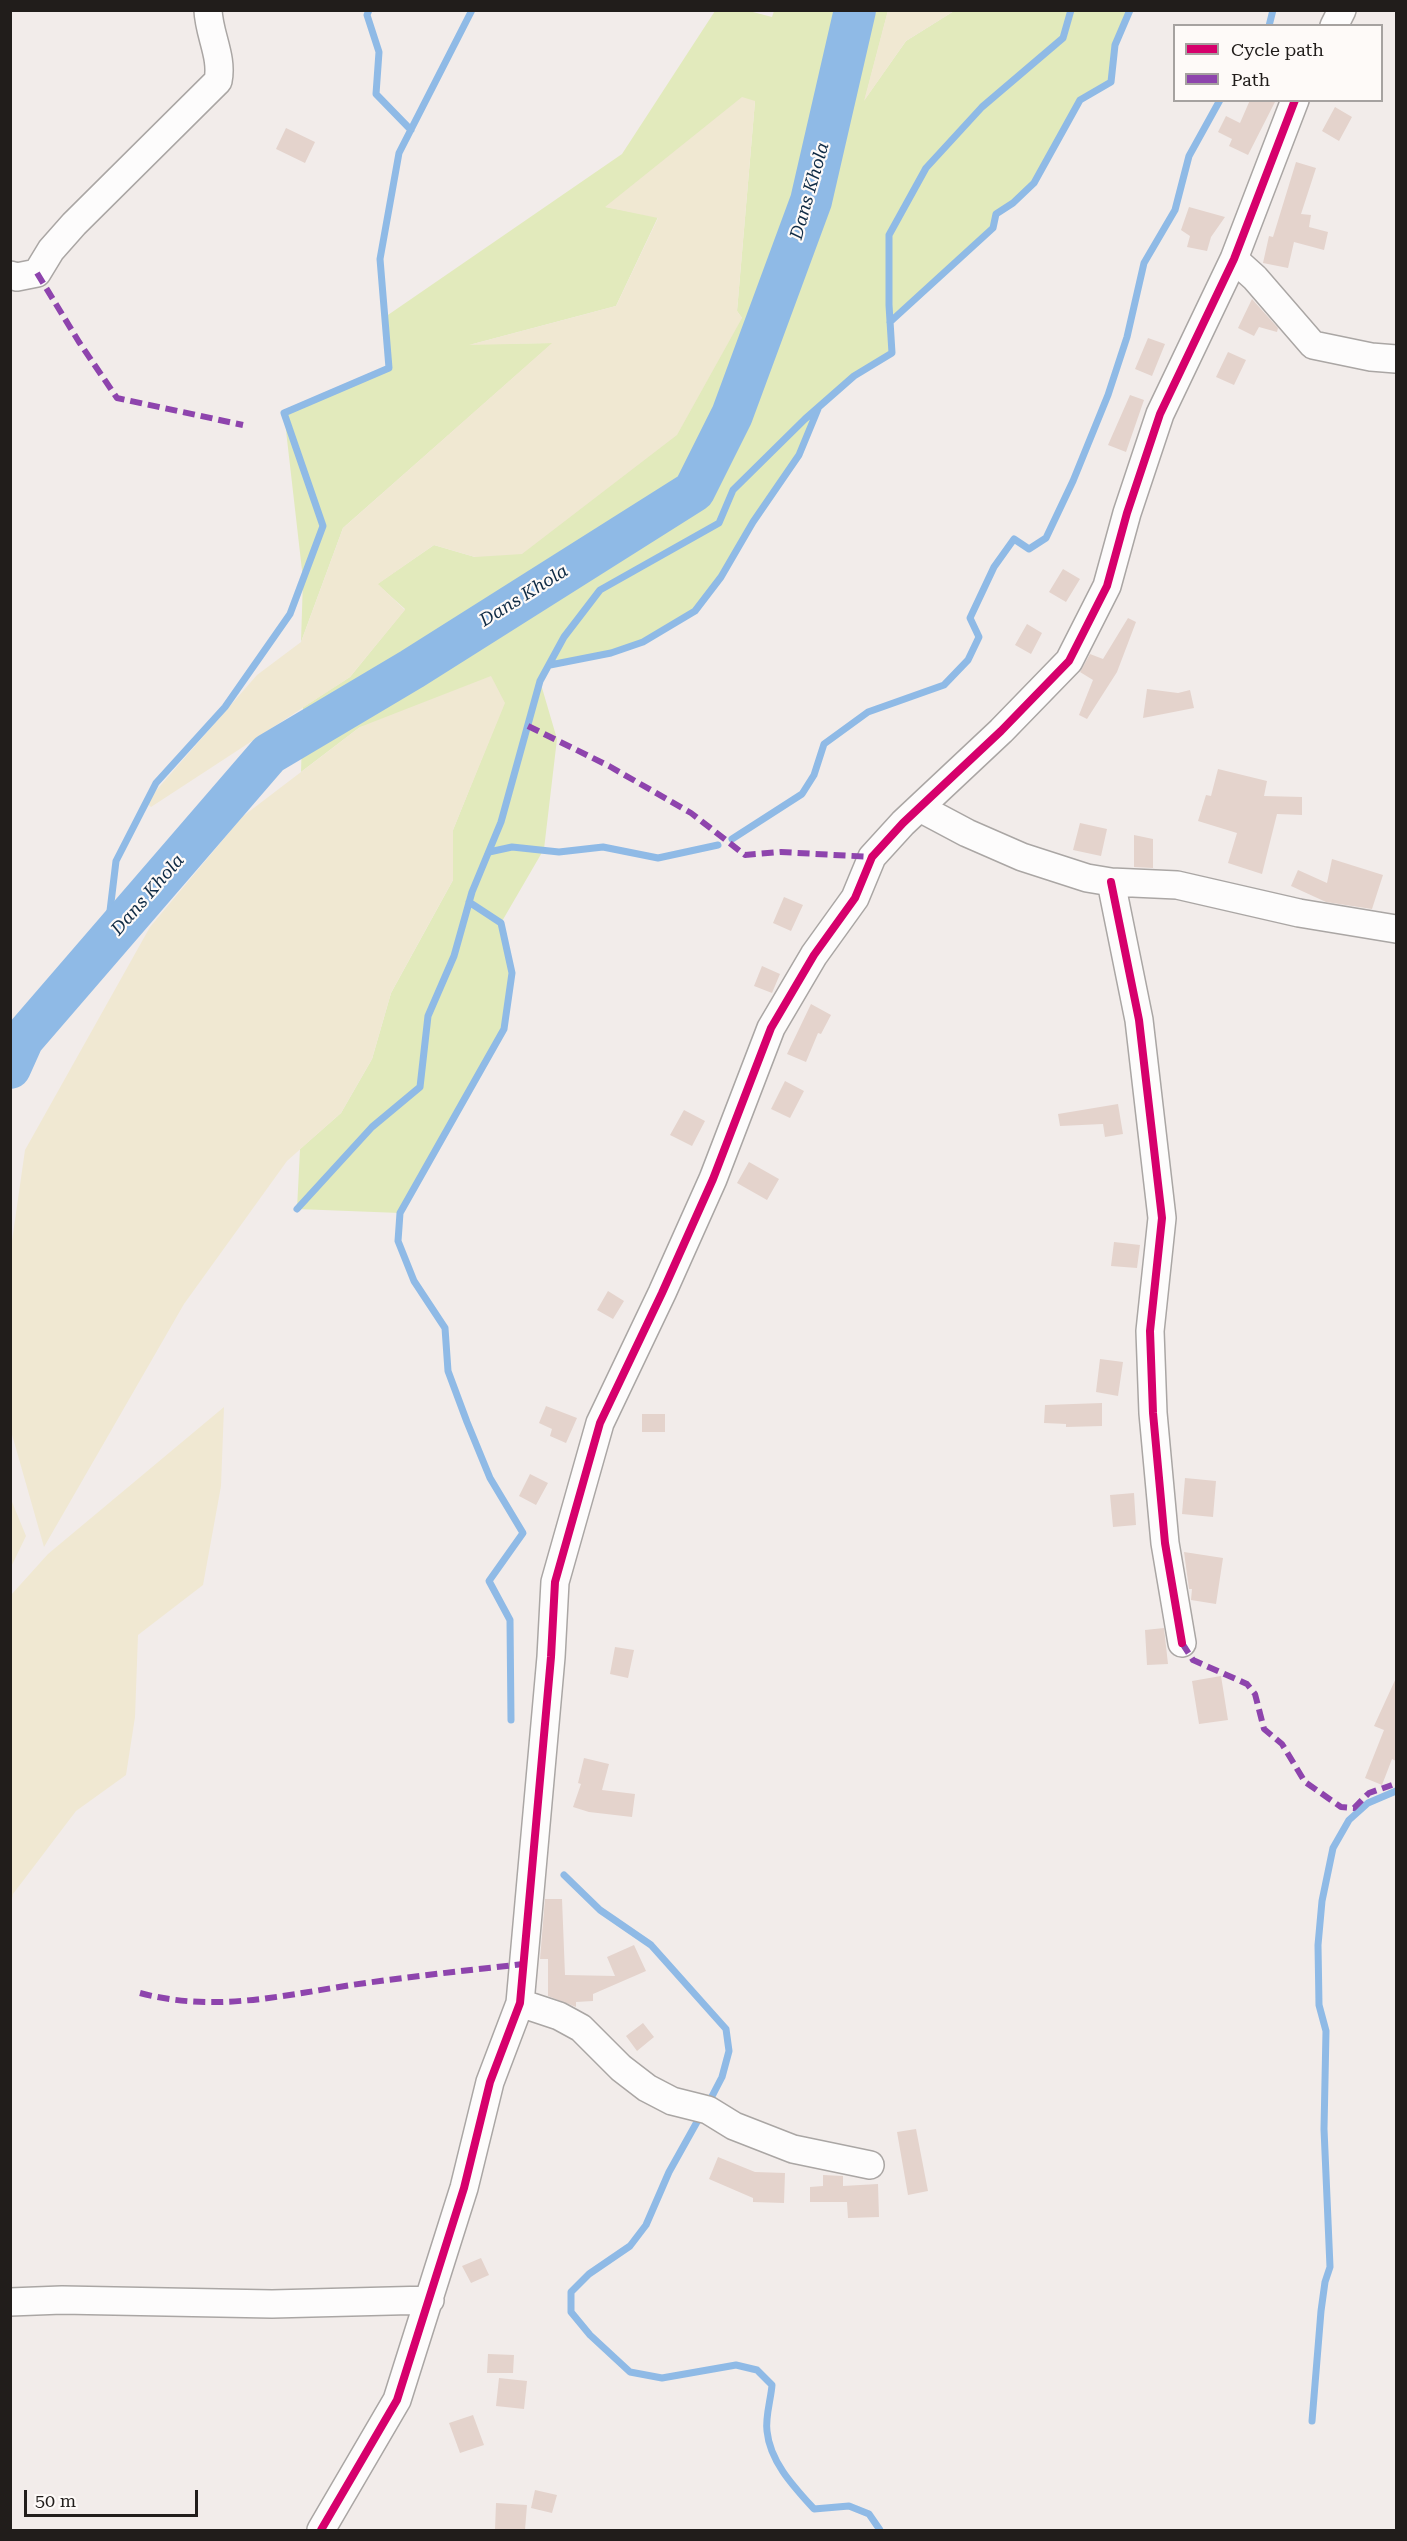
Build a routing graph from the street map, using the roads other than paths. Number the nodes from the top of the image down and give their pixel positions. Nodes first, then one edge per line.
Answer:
1 (208, 10) edge
2 (1342, 10) edge
3 (1335, 24) edge
4 (1294, 102) edge
5 (1234, 259) junction
6 (10, 275) edge
7 (1396, 358) edge
8 (920, 808) junction
9 (1111, 882) junction
10 (1396, 929) edge
11 (1182, 1643) dead end
12 (520, 2002) junction
13 (870, 2166) dead end
14 (430, 2300) junction
15 (10, 2302) edge
16 (321, 2530) edge

1 - 6 street
2 - 3 street
4 - 5 street
5 - 7 street
5 - 8 street
8 - 9 street
8 - 12 street
9 - 10 street
9 - 11 street
12 - 13 street
12 - 14 street
14 - 15 street
14 - 16 street

